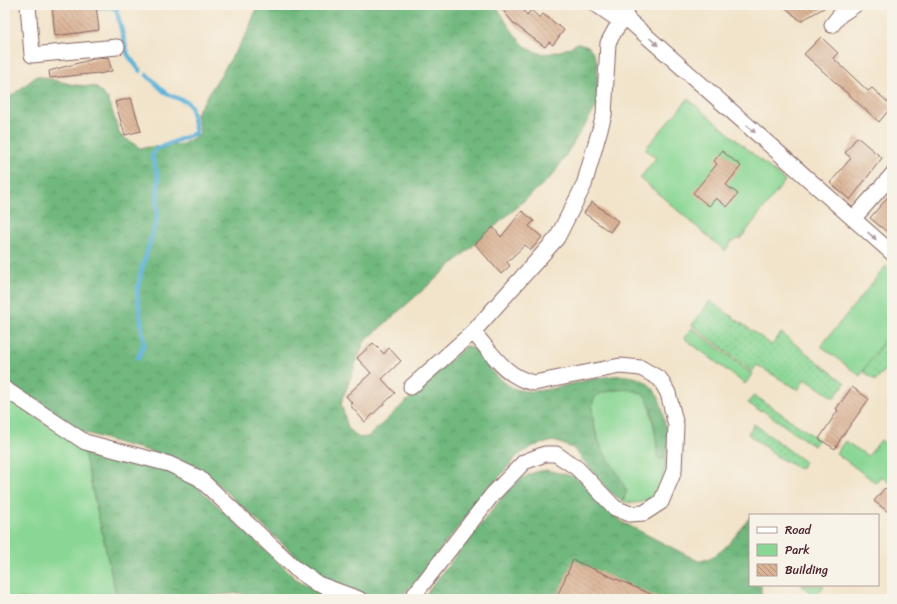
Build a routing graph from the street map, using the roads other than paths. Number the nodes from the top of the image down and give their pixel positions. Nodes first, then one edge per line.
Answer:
1 (28, 5) edge
2 (597, 5) edge
3 (855, 5) edge
4 (626, 11) edge
5 (832, 25) dead end
6 (117, 47) dead end
7 (892, 175) edge
8 (853, 219) junction
9 (892, 253) edge
10 (473, 332) junction
11 (411, 387) dead end
12 (5, 389) edge
13 (359, 599) edge
14 (412, 599) edge

1 - 6 street
2 - 4 street
3 - 5 street
4 -> 8 street
4 - 10 street
7 - 8 street
8 -> 9 street
10 - 11 street
10 - 14 street
12 - 13 street

